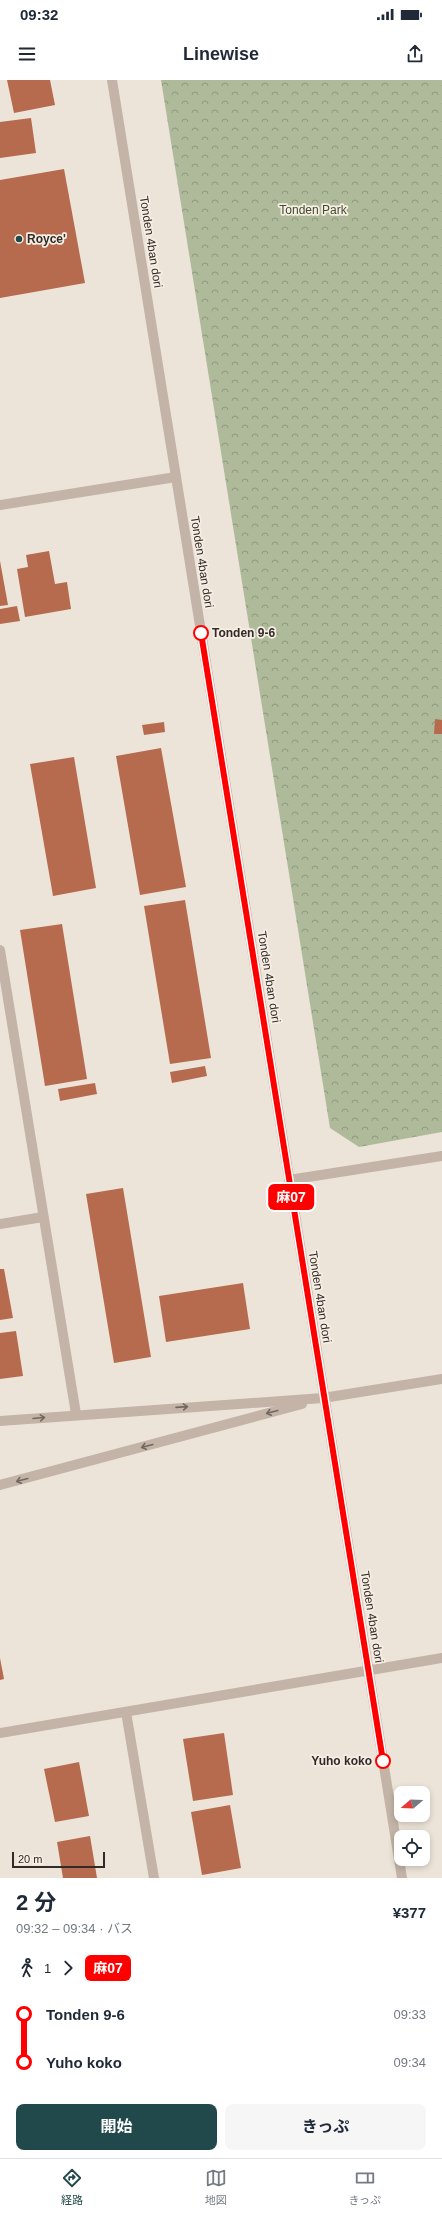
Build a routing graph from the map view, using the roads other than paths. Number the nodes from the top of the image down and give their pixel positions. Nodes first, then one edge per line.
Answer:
1 (112, 80) edge
2 (176, 477) junction
3 (0, 505) edge
4 (0, 950) edge
5 (442, 1156) edge
6 (289, 1180) junction
7 (43, 1217) junction
8 (0, 1224) edge
9 (442, 1379) edge
10 (324, 1398) junction
11 (76, 1414) junction
12 (0, 1421) edge
13 (0, 1485) edge
14 (442, 1658) edge
15 (368, 1671) junction
16 (126, 1712) junction
17 (0, 1733) edge
18 (154, 1878) edge
19 (402, 1878) edge

1 - 2 street, Tonden 4ban dori
2 - 3 street
2 - 6 street, Tonden 4ban dori
4 - 7 street
5 - 6 street
6 - 10 street, Tonden 4ban dori
7 - 8 street
7 - 11 street
9 - 10 street
11 -> 10 street
10 -> 13 street
10 - 15 street, Tonden 4ban dori
12 -> 11 street
14 - 15 street
15 - 16 street
15 - 19 street, Tonden 4ban dori
16 - 17 street
16 - 18 street

